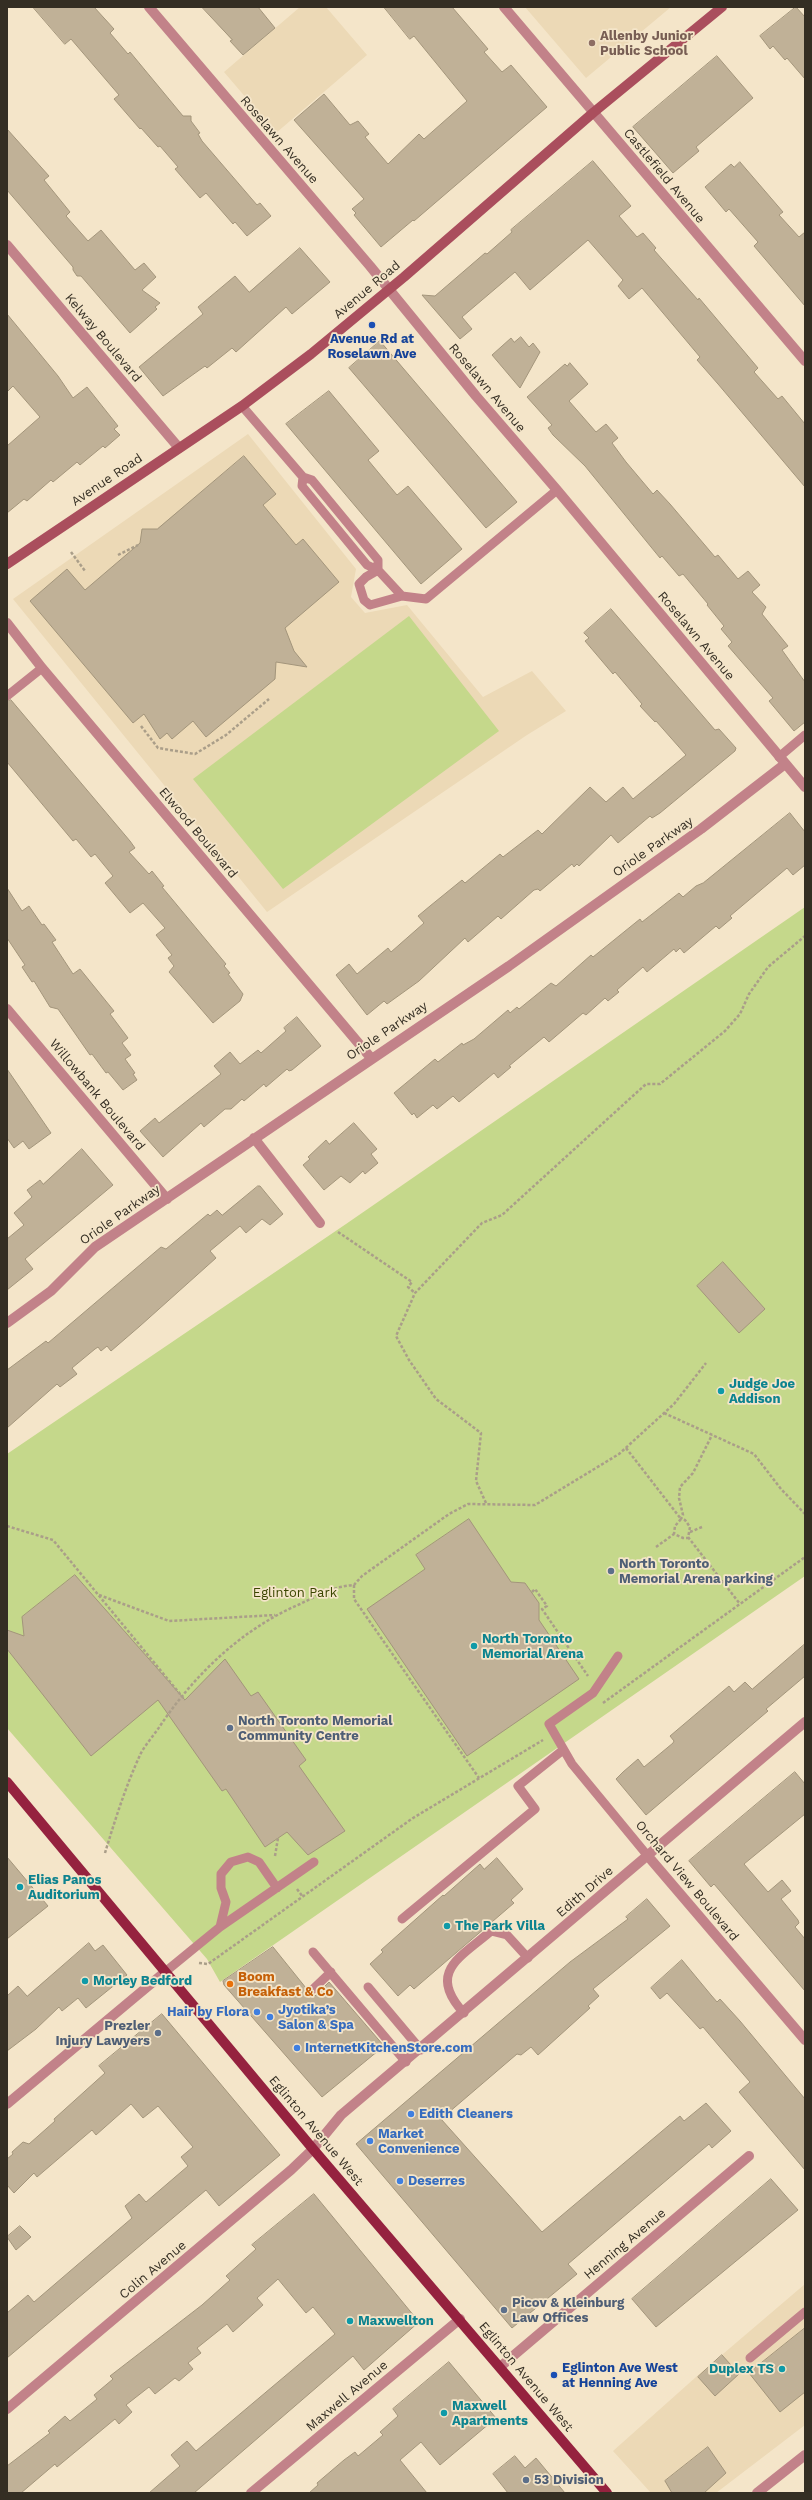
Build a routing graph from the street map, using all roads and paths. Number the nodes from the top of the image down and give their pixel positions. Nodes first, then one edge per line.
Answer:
1 (149, 7) edge
2 (504, 7) edge
3 (722, 7) edge
4 (594, 112) junction
5 (7, 245) edge
6 (389, 289) junction
7 (805, 361) edge
8 (242, 406) junction
9 (179, 448) junction
10 (557, 490) junction
11 (138, 545) dead end
12 (71, 552) dead end
13 (118, 555) dead end
14 (7, 564) edge
15 (378, 570) junction
16 (85, 571) dead end
17 (402, 596) junction
18 (7, 623) edge
19 (42, 668) junction
20 (7, 696) edge
21 (269, 699) dead end
22 (141, 726) dead end
23 (805, 735) edge
24 (782, 760) junction
25 (805, 787) edge
26 (805, 936) edge
27 (7, 1009) edge
28 (371, 1058) junction
29 (254, 1138) junction
30 (167, 1199) junction
31 (320, 1223) dead end
32 (338, 1232) dead end
33 (415, 1293) junction
34 (7, 1323) edge
35 (706, 1363) dead end
36 (664, 1413) junction
37 (712, 1435) junction
38 (626, 1448) junction
39 (486, 1503) junction
40 (805, 1514) edge
41 (681, 1519) junction
42 (7, 1526) edge
43 (702, 1527) dead end
44 (689, 1532) junction
45 (674, 1534) junction
46 (688, 1538) junction
47 (656, 1547) dead end
48 (805, 1557) edge
49 (354, 1585) junction
50 (532, 1592) dead end
51 (97, 1595) junction
52 (740, 1604) junction
53 (275, 1615) junction
54 (618, 1656) dead end
55 (590, 1679) dead end
56 (181, 1695) junction
57 (185, 1700) dead end
58 (600, 1706) dead end
59 (805, 1722) edge
60 (534, 1744) dead end
61 (563, 1750) junction
62 (478, 1778) junction
63 (7, 1782) edge
64 (278, 1838) dead end
65 (105, 1853) dead end
66 (647, 1855) junction
67 (275, 1856) dead end
68 (314, 1862) dead end
69 (295, 1886) dead end
70 (277, 1888) junction
71 (303, 1896) junction
72 (402, 1919) dead end
73 (220, 1927) junction
74 (313, 1952) dead end
75 (528, 1958) junction
76 (200, 1962) dead end
77 (165, 1972) junction
78 (332, 1972) junction
79 (368, 1987) dead end
80 (311, 1991) dead end
81 (464, 2013) junction
82 (805, 2040) edge
83 (421, 2050) junction
84 (406, 2062) junction
85 (7, 2104) edge
86 (313, 2149) junction
87 (749, 2156) dead end
88 (805, 2312) edge
89 (460, 2319) junction
90 (750, 2358) dead end
91 (500, 2367) junction
92 (7, 2409) edge
93 (805, 2455) edge
94 (251, 2493) edge
95 (607, 2493) edge
96 (757, 2493) edge

1 - 6 street, Roselawn Avenue
2 - 4 street, Castlefield Avenue
3 - 4 main road, Avenue Road
4 - 6 main road, Avenue Road
4 - 7 street, Castlefield Avenue
5 - 9 street, Kelway Boulevard
6 - 8 main road, Avenue Road
6 - 10 street, Roselawn Avenue
8 - 9 main road, Avenue Road
8 - 15 lane
9 - 14 main road, Avenue Road
10 - 17 lane
10 - 24 street, Roselawn Avenue
11 - 13 path
12 - 16 path
15 - 17 lane
15 - 17 lane
18 - 19 street, Elwood Boulevard
19 - 20 lane
19 - 28 street, Elwood Boulevard
21 - 22 path
23 - 24 lane
24 - 25 street, Roselawn Avenue
24 - 28 street, Oriole Parkway
26 - 33 path
27 - 30 street, Willowbank Boulevard
28 - 29 street, Oriole Parkway
29 - 30 street, Oriole Parkway
29 - 31 street
30 - 34 street, Oriole Parkway
32 - 33 path
33 - 39 path
35 - 36 path
36 - 37 path
36 - 38 path
37 - 40 path
37 - 41 path
38 - 39 path
38 - 41 path
39 - 49 path
41 - 44 path
41 - 45 path
42 - 51 path
43 - 44 path
44 - 46 path
45 - 46 path
45 - 47 path
46 - 52 path
48 - 52 path
49 - 53 path
49 - 62 path
50 - 55 path
51 - 53 path
51 - 56 path
52 - 58 path
53 - 56 path
54 - 61 lane, Orchard View Boulevard
56 - 57 path
56 - 65 path
59 - 66 street, Edith Drive
60 - 62 path
61 - 66 lane, Orchard View Boulevard
61 - 72 lane
62 - 71 path
63 - 77 main road, Eglinton Avenue West
64 - 67 path
66 - 75 street, Edith Drive
66 - 82 street, Orchard View Boulevard
68 - 70 lane
69 - 71 path
70 - 73 lane
70 - 73 lane
71 - 76 path
73 - 77 lane
74 - 78 lane
75 - 81 street, Edith Drive
75 - 81 lane
77 - 85 street
77 - 86 main road, Eglinton Avenue West
78 - 80 lane
78 - 84 lane
79 - 83 lane
81 - 83 street, Edith Drive
83 - 84 street, Edith Drive
84 - 86 street, Edith Drive
86 - 89 main road, Eglinton Avenue West
86 - 92 street, Colin Avenue
87 - 91 street, Henning Avenue
88 - 90 lane
89 - 91 main road, Eglinton Avenue West
89 - 94 street, Maxwell Avenue
91 - 95 main road, Eglinton Avenue West
93 - 96 street

